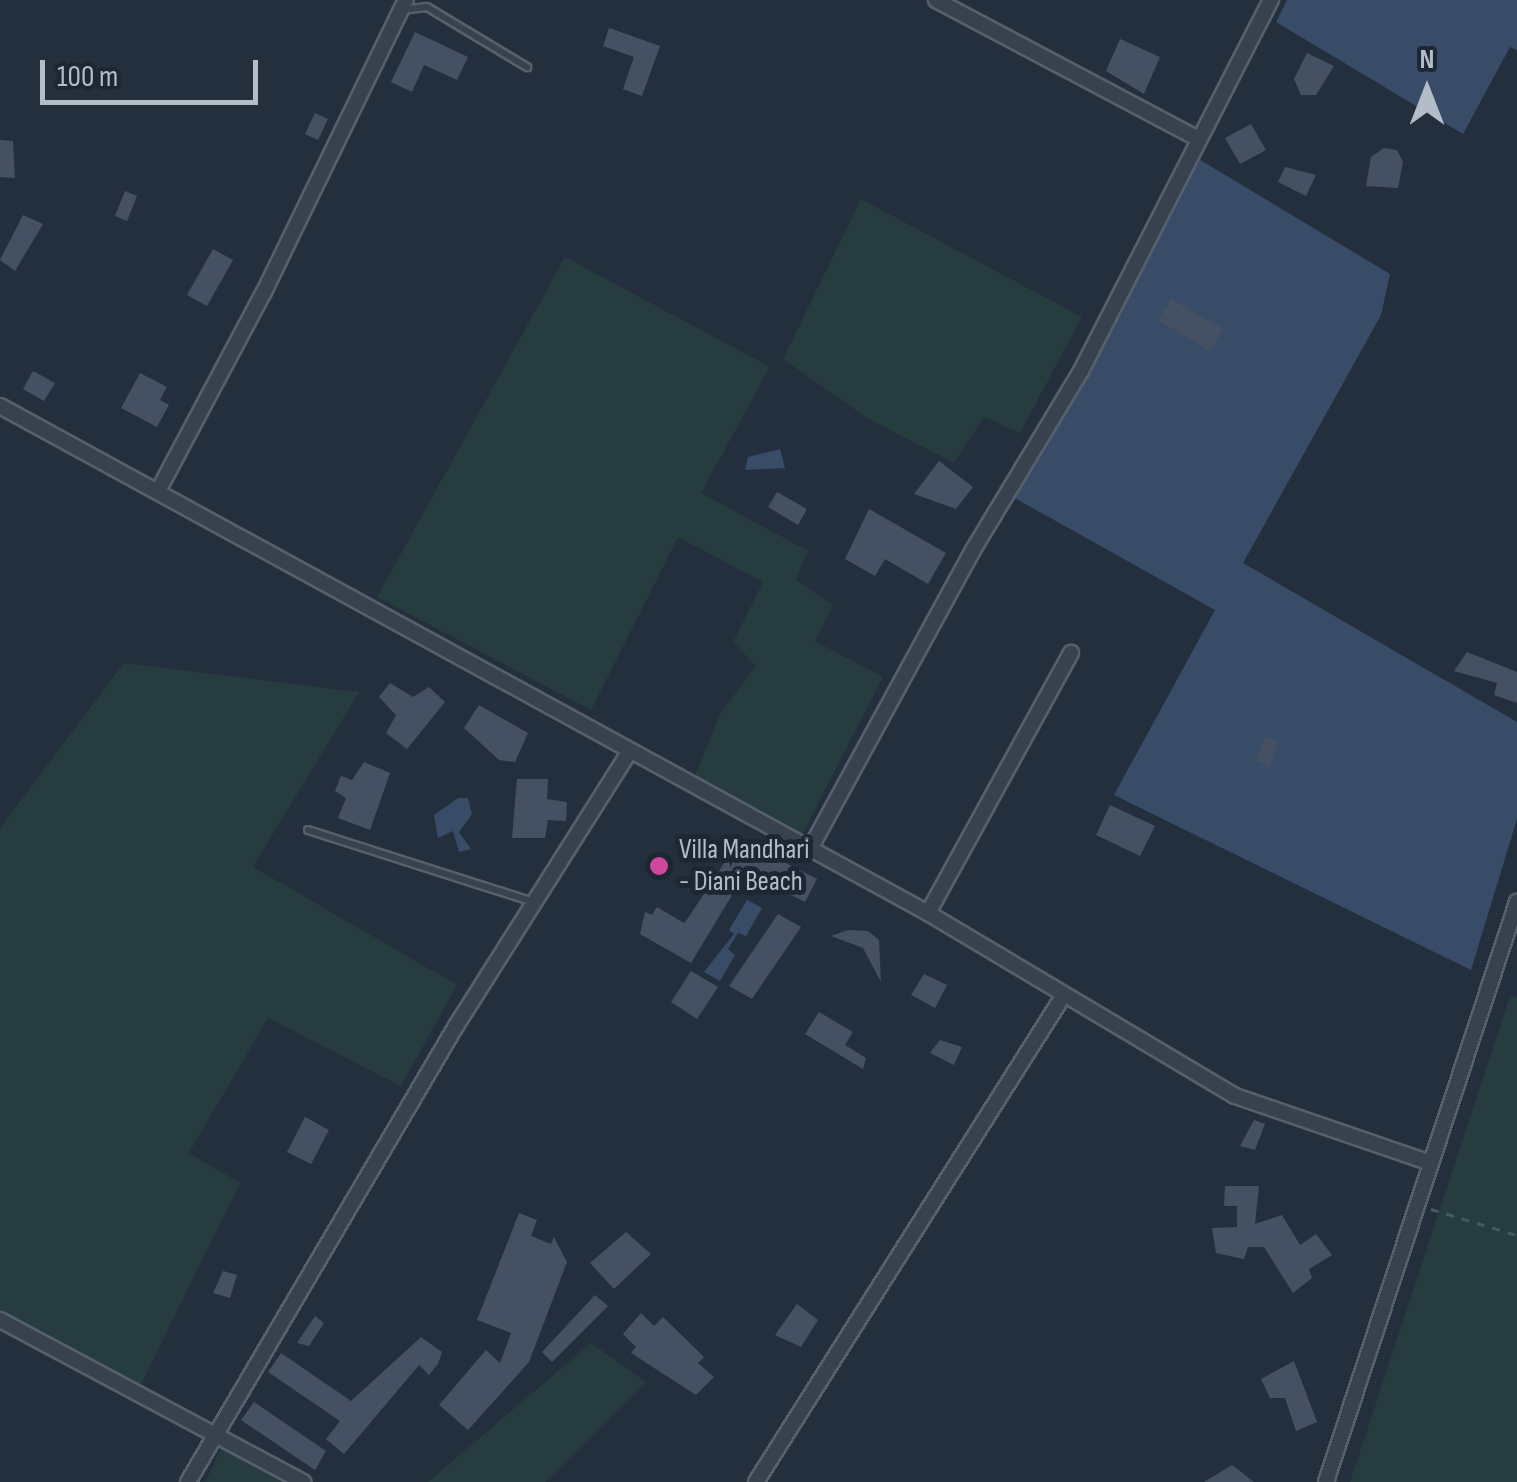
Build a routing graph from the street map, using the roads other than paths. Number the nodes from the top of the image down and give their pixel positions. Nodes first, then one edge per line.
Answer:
1 (936, 0) edge
2 (1271, 0) edge
3 (403, 5) edge
4 (527, 67) dead end
5 (1196, 138) junction
6 (0, 406) edge
7 (158, 491) junction
8 (1072, 652) dead end
9 (628, 754) junction
10 (308, 830) dead end
11 (810, 849) junction
12 (533, 901) junction
13 (1517, 902) edge
14 (928, 913) junction
15 (1062, 998) junction
16 (1428, 1162) junction
17 (0, 1320) edge
18 (216, 1430) junction
19 (188, 1482) edge
20 (303, 1482) edge
21 (756, 1482) edge
22 (1326, 1482) edge

1 - 5 street
2 - 5 street
3 - 4 lane
3 - 7 street
5 - 11 street
6 - 7 street
7 - 9 street
8 - 14 street
9 - 11 street
9 - 12 street
10 - 12 lane
11 - 14 street
12 - 18 street
13 - 16 street
14 - 15 street
15 - 16 street
15 - 21 street
16 - 22 street
17 - 18 street
18 - 19 street
18 - 20 street

